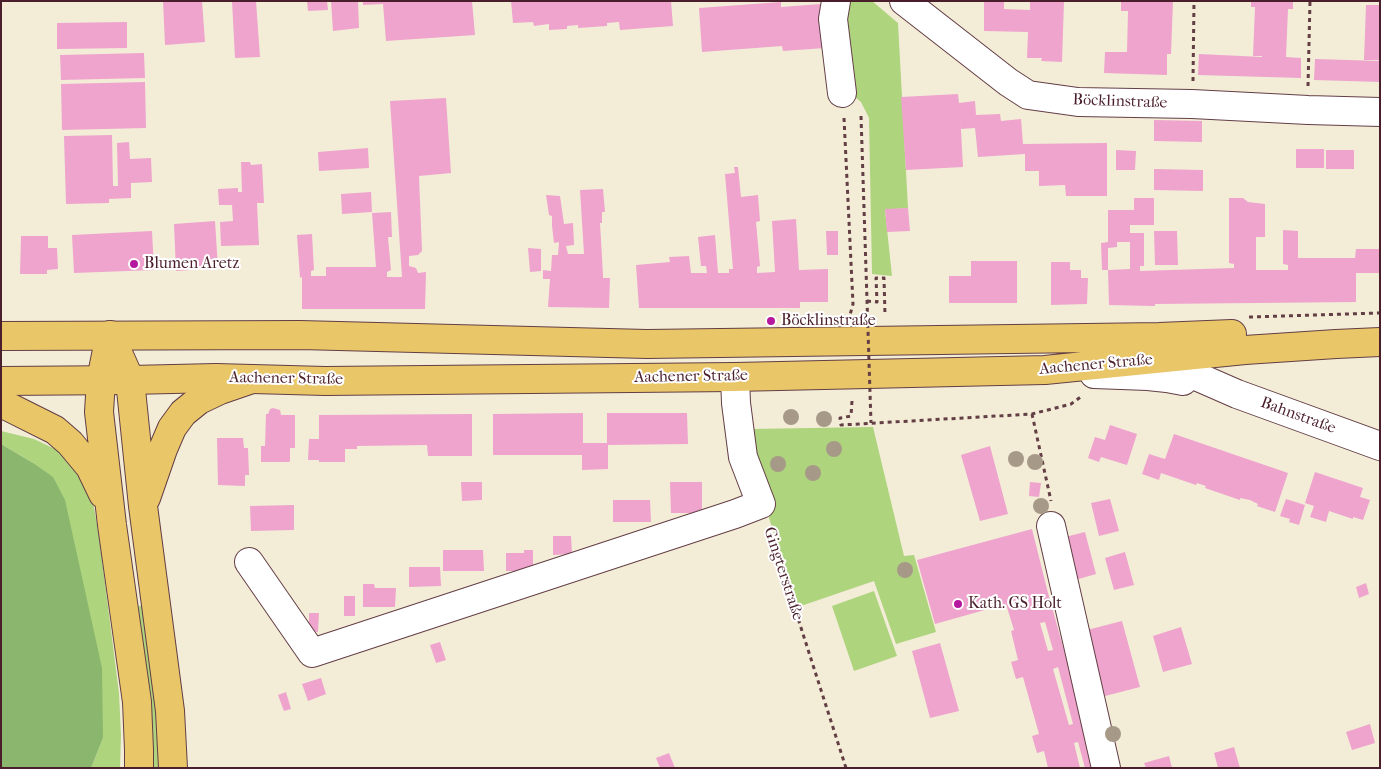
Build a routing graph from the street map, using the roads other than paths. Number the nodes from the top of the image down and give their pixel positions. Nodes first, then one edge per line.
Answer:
1 (836, 1) edge
2 (904, 1) edge
3 (842, 93) road end
4 (1380, 112) edge
5 (1380, 328) edge
6 (110, 335) junction
7 (1, 336) edge
8 (1081, 338) junction
9 (1380, 342) edge
10 (1158, 359) junction
11 (1045, 370) junction
12 (735, 377) junction
13 (252, 379) junction
14 (101, 380) junction
15 (130, 380) junction
16 (1, 381) edge
17 (1218, 386) junction
18 (1, 403) edge
19 (1380, 446) edge
20 (143, 506) junction
21 (112, 525) junction
22 (1051, 526) road end
23 (248, 562) dead end
24 (138, 768) edge
25 (173, 768) edge
26 (1106, 768) edge

1 - 3 street
2 - 4 street, Böcklinstraße
5 - 8 main road, Aachener Straße
6 - 7 main road, Aachener Straße
6 - 8 main road, Aachener Straße
6 - 14 main road
6 - 15 main road
8 - 10 street, Bahnstraße
9 - 10 main road, Aachener Straße
10 - 11 main road, Aachener Straße
10 - 17 street, Bahnstraße
11 - 12 main road, Aachener Straße
11 - 17 street, Bahnstraße
12 - 13 main road, Aachener Straße
12 - 23 street
13 - 15 main road, Aachener Straße
13 - 20 main road
14 - 15 main road, Aachener Straße
14 - 16 main road, Aachener Straße
14 - 21 main road
15 - 20 main road
17 - 19 street, Bahnstraße
18 - 21 main road
20 - 25 main road
21 - 24 main road
22 - 26 street

